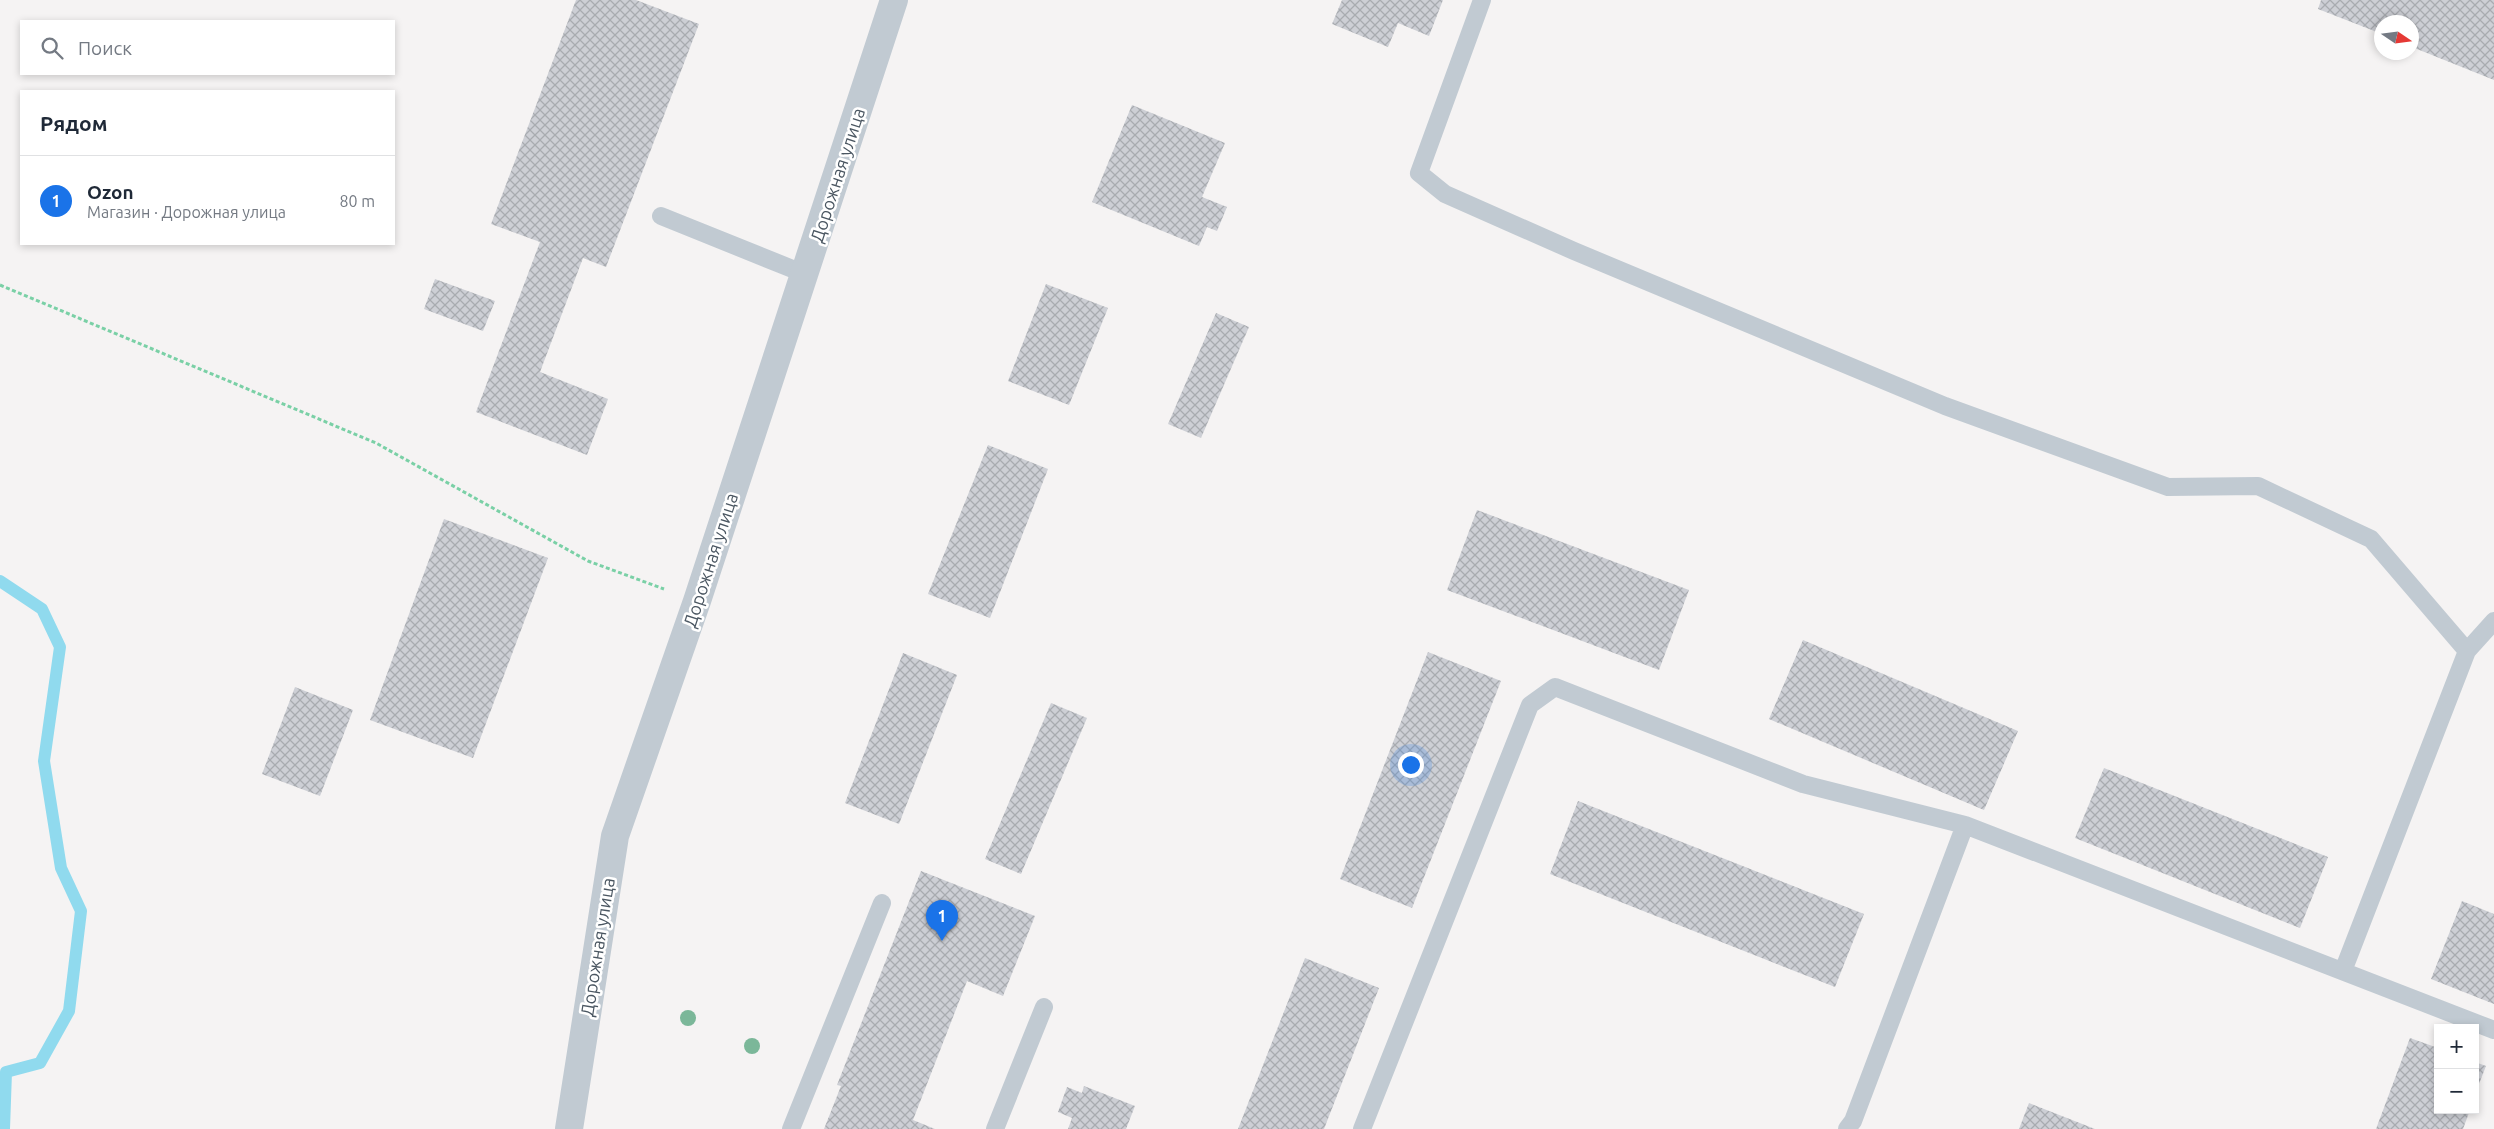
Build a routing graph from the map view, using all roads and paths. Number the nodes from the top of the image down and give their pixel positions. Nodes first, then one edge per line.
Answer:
1 (894, 0) edge
2 (1482, 0) edge
3 (661, 216) dead end
4 (805, 274) junction
5 (0, 285) edge
6 (697, 601) junction
7 (2494, 621) edge
8 (2467, 651) junction
9 (1964, 825) junction
10 (882, 903) dead end
11 (2343, 971) junction
12 (1044, 1007) dead end
13 (2494, 1030) edge
14 (569, 1129) edge
15 (791, 1129) edge
16 (995, 1129) edge
17 (1362, 1129) edge
18 (1847, 1129) edge

1 - 4 street, Дорожная улица
2 - 8 lane
3 - 4 lane
4 - 6 street, Дорожная улица
5 - 6 path
6 - 14 street, Дорожная улица
7 - 8 lane
8 - 11 lane
9 - 11 lane
9 - 17 lane
9 - 18 lane
10 - 15 lane
11 - 13 lane
12 - 16 lane

